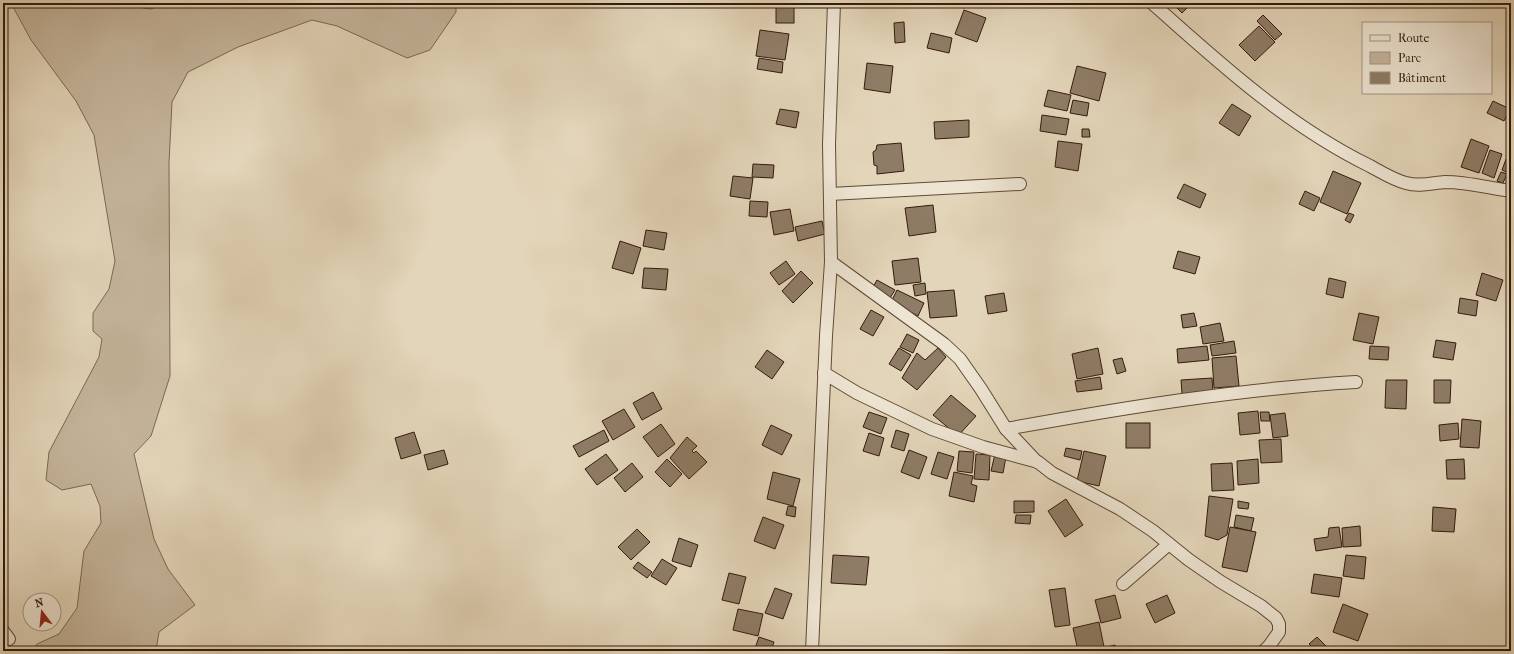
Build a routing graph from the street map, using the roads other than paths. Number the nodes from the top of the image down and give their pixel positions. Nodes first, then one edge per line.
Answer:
1 (834, 3) edge
2 (1152, 3) edge
3 (1020, 184) dead end
4 (1511, 191) edge
5 (830, 194) junction
6 (831, 262) junction
7 (824, 373) junction
8 (1356, 382) dead end
9 (1006, 429) junction
10 (1038, 462) junction
11 (1169, 544) junction
12 (1123, 584) dead end
13 (812, 651) edge
14 (1264, 651) edge

1 - 5 street
2 - 4 street
3 - 5 street
5 - 6 street
6 - 7 street
6 - 9 street
7 - 10 street
7 - 13 street
8 - 9 street
9 - 10 street
10 - 11 street
11 - 12 street
11 - 14 street

